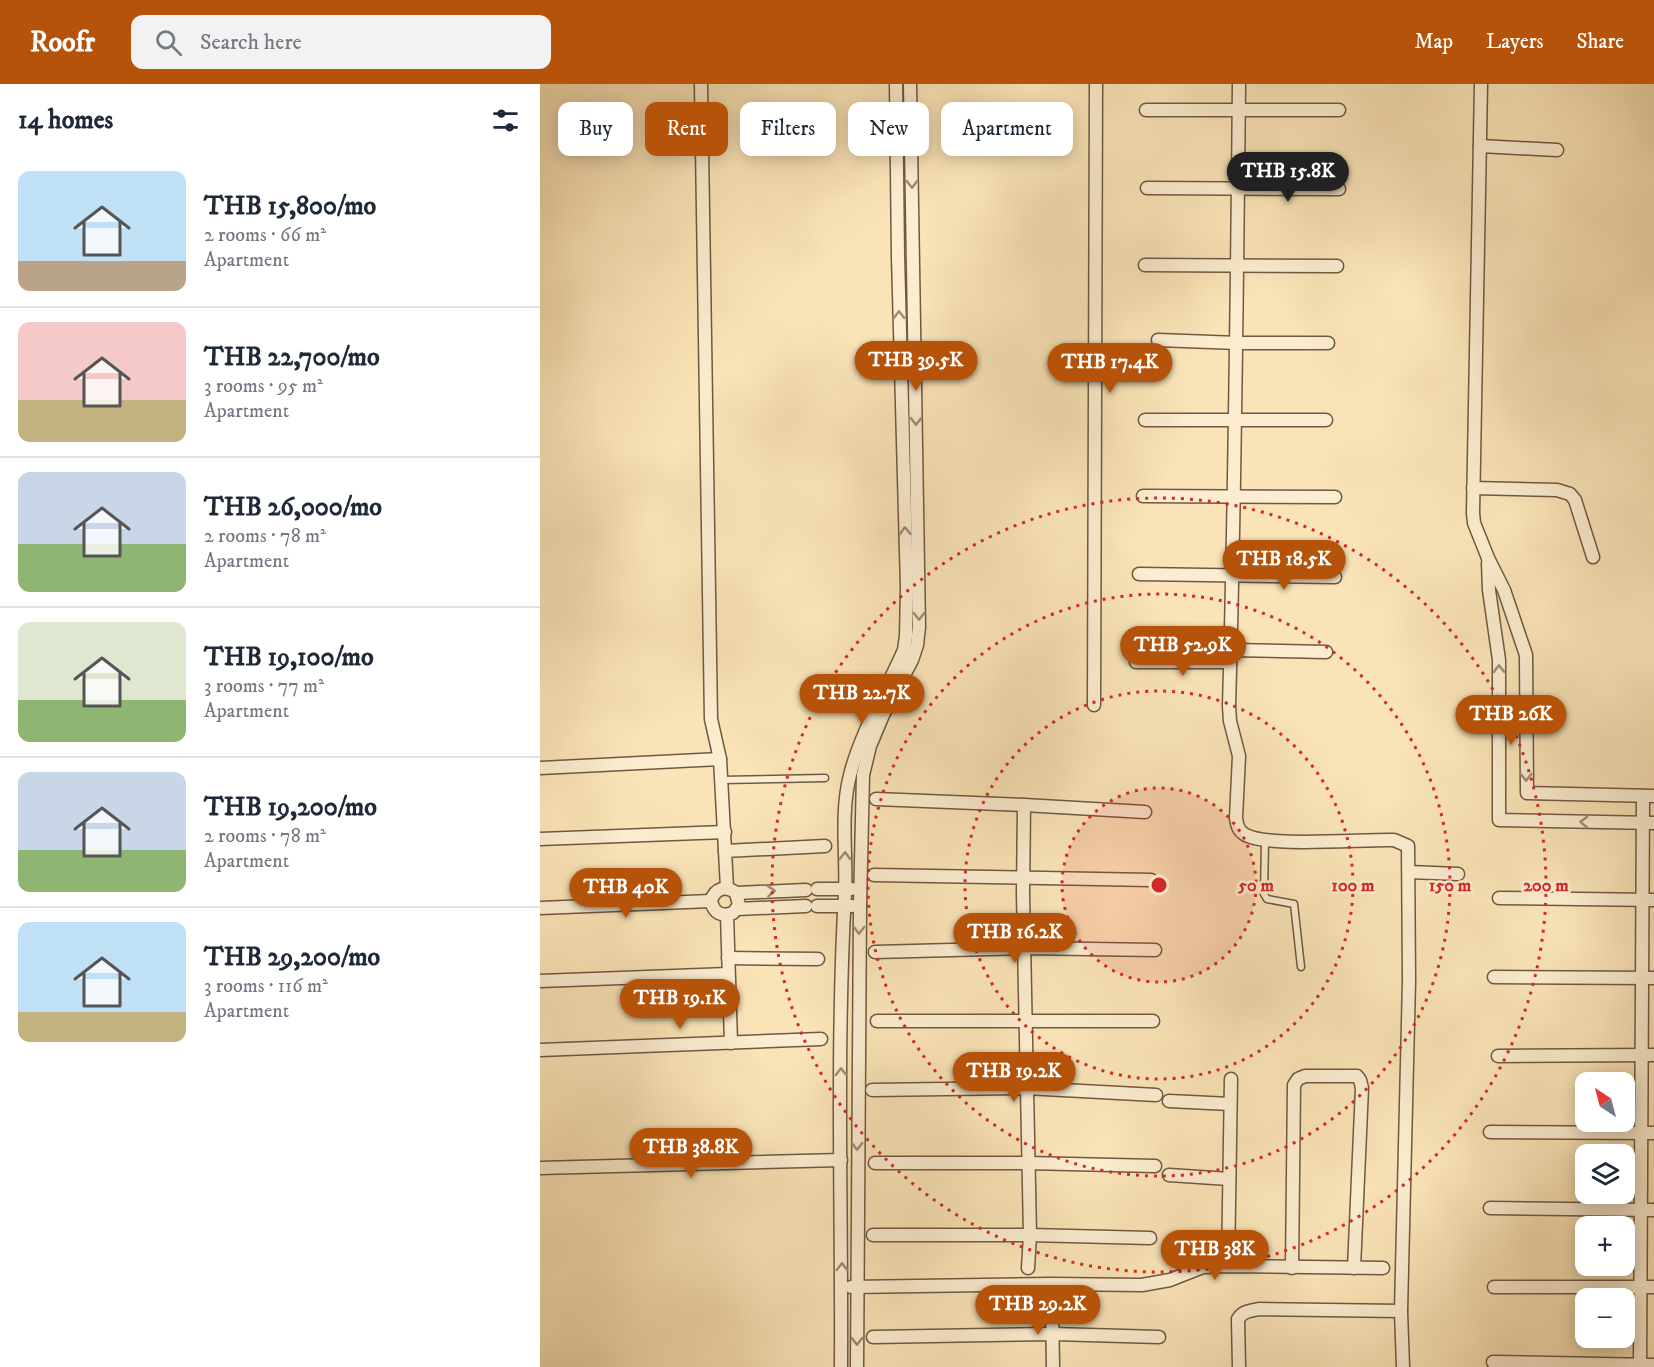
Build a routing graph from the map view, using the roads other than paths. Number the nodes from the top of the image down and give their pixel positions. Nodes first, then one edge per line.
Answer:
1 (701, 84) edge
2 (896, 84) edge
3 (910, 84) edge
4 (1096, 84) edge
5 (1239, 84) edge
6 (1481, 84) edge
7 (1146, 110) dead end
8 (1239, 110) junction
9 (1339, 110) dead end
10 (1479, 146) junction
11 (1557, 150) dead end
12 (1147, 188) dead end
13 (1238, 188) junction
14 (1339, 189) dead end
15 (1145, 265) dead end
16 (1236, 266) junction
17 (1337, 266) dead end
18 (1158, 340) dead end
19 (1238, 343) junction
20 (1328, 343) dead end
21 (1145, 420) dead end
22 (1236, 420) junction
23 (1326, 420) dead end
24 (1473, 488) junction
25 (1143, 496) dead end
26 (1234, 496) junction
27 (1335, 497) dead end
28 (1593, 557) dead end
29 (1488, 558) junction
30 (1139, 574) dead end
31 (1234, 575) junction
32 (1335, 577) dead end
33 (1326, 652) dead end
34 (1230, 656) junction
35 (1136, 662) dead end
36 (1094, 705) dead end
37 (878, 715) junction
38 (866, 745) junction
39 (720, 759) junction
40 (540, 768) edge
41 (825, 778) dead end
42 (722, 780) junction
43 (847, 796) junction
44 (1649, 796) edge
45 (868, 798) junction
46 (1024, 805) junction
47 (1145, 812) dead end
48 (1648, 823) edge
49 (724, 832) junction
50 (540, 838) edge
51 (1265, 841) junction
52 (825, 846) dead end
53 (725, 851) junction
54 (1409, 872) junction
55 (1458, 874) dead end
56 (873, 875) dead end
57 (1023, 877) junction
58 (1151, 880) dead end
59 (845, 889) junction
60 (860, 889) junction
61 (732, 891) junction
62 (1499, 898) dead end
63 (1649, 899) edge
64 (711, 901) junction
65 (844, 905) junction
66 (860, 906) junction
67 (540, 908) edge
68 (732, 912) junction
69 (1024, 948) junction
70 (1155, 950) dead end
71 (874, 952) dead end
72 (728, 958) junction
73 (818, 959) dead end
74 (1301, 967) dead end
75 (728, 974) junction
76 (1494, 977) dead end
77 (1648, 977) edge
78 (540, 981) edge
79 (1025, 1020) junction
80 (877, 1021) dead end
81 (1153, 1021) dead end
82 (821, 1039) dead end
83 (731, 1043) junction
84 (540, 1050) edge
85 (1648, 1055) edge
86 (1498, 1056) dead end
87 (1231, 1079) dead end
88 (1026, 1088) junction
89 (872, 1090) dead end
90 (1156, 1095) dead end
91 (1169, 1101) dead end
92 (1230, 1104) junction
93 (1490, 1132) dead end
94 (1641, 1133) junction
95 (1654, 1133) edge
96 (841, 1160) junction
97 (875, 1163) dead end
98 (1027, 1163) junction
99 (1155, 1166) dead end
100 (540, 1168) edge
101 (1169, 1175) dead end
102 (1229, 1179) junction
103 (1490, 1208) dead end
104 (1641, 1210) junction
105 (1654, 1210) edge
106 (873, 1235) dead end
107 (1030, 1235) junction
108 (1149, 1238) dead end
109 (1228, 1266) junction
110 (1029, 1268) dead end
111 (1292, 1268) junction
112 (1354, 1268) junction
113 (1383, 1269) dead end
114 (856, 1287) junction
115 (1494, 1287) dead end
116 (1648, 1287) edge
117 (842, 1288) junction
118 (1052, 1306) dead end
119 (1401, 1311) junction
120 (1053, 1334) junction
121 (873, 1337) dead end
122 (1159, 1337) dead end
123 (1493, 1362) dead end
124 (1654, 1365) edge
125 (1640, 1366) edge
126 (841, 1367) edge
127 (857, 1367) edge
128 (1053, 1367) edge
129 (1239, 1367) edge
130 (1403, 1367) edge

1 - 39 street
37 -> 2 street
3 -> 37 street
4 - 36 street
5 - 8 street
6 - 10 street
7 - 8 street
8 - 9 street
8 - 13 street
10 - 11 street
10 - 24 street
12 - 13 street
13 - 14 street
13 - 16 street
15 - 16 street
16 - 17 street
16 - 19 street
18 - 19 street
19 - 20 street
19 - 22 street
21 - 22 street
22 - 23 street
22 - 26 street
24 - 28 street
24 - 29 street
25 - 26 street
26 - 27 street
26 - 31 street
29 -> 44 street
48 -> 29 street
30 - 31 street
31 - 32 street
31 - 34 street
33 - 34 street
34 - 35 street
34 - 51 street
37 - 38 street
38 - 43 street
38 - 45 street
39 - 40 street
39 - 42 street
41 - 42 lane
42 - 49 street
43 - 45 street
59 -> 43 street
44 - 48 street
45 - 46 street
45 - 60 street
46 - 47 street
46 - 57 street
48 - 63 street
49 - 50 street
49 - 53 street
51 - 54 street
51 - 74 lane
52 - 53 street
53 - 61 street
54 - 55 street
54 - 119 street
56 - 57 street
57 - 58 street
57 - 69 street
59 - 60 street
61 -> 59 street
59 - 65 street
60 - 66 street
61 - 64 street
61 - 68 street
62 - 63 street
63 - 77 street
64 - 67 street
64 - 68 street
65 - 66 street
65 - 68 street
96 -> 65 street
66 -> 114 street
68 - 72 street
69 - 70 street
69 - 71 street
69 - 79 street
72 - 73 street
72 - 75 street
75 - 78 street
75 - 83 street
76 - 77 street
77 - 85 street
79 - 80 street
79 - 81 street
79 - 88 street
82 - 83 street
83 - 84 street
85 - 86 street
85 - 94 street
87 - 92 street
88 - 89 street
88 - 90 street
88 - 98 street
91 - 92 street
92 - 102 street
93 - 94 street
94 - 95 street
94 - 104 street
96 - 100 street
117 -> 96 street
97 - 98 street
98 - 99 street
98 - 107 street
101 - 102 street
102 - 109 street
103 - 104 street
104 - 105 street
104 - 116 street
106 - 107 street
107 - 108 street
107 - 110 street
109 - 111 street
109 - 114 street
111 - 112 street
111 - 112 street
112 - 113 street
114 - 117 street
114 -> 127 street
115 - 116 street
116 - 125 street
117 - 126 street
118 - 120 street
119 - 129 street
119 - 130 street
120 - 121 street
120 - 122 street
120 - 128 street
123 - 125 street
124 - 125 street

